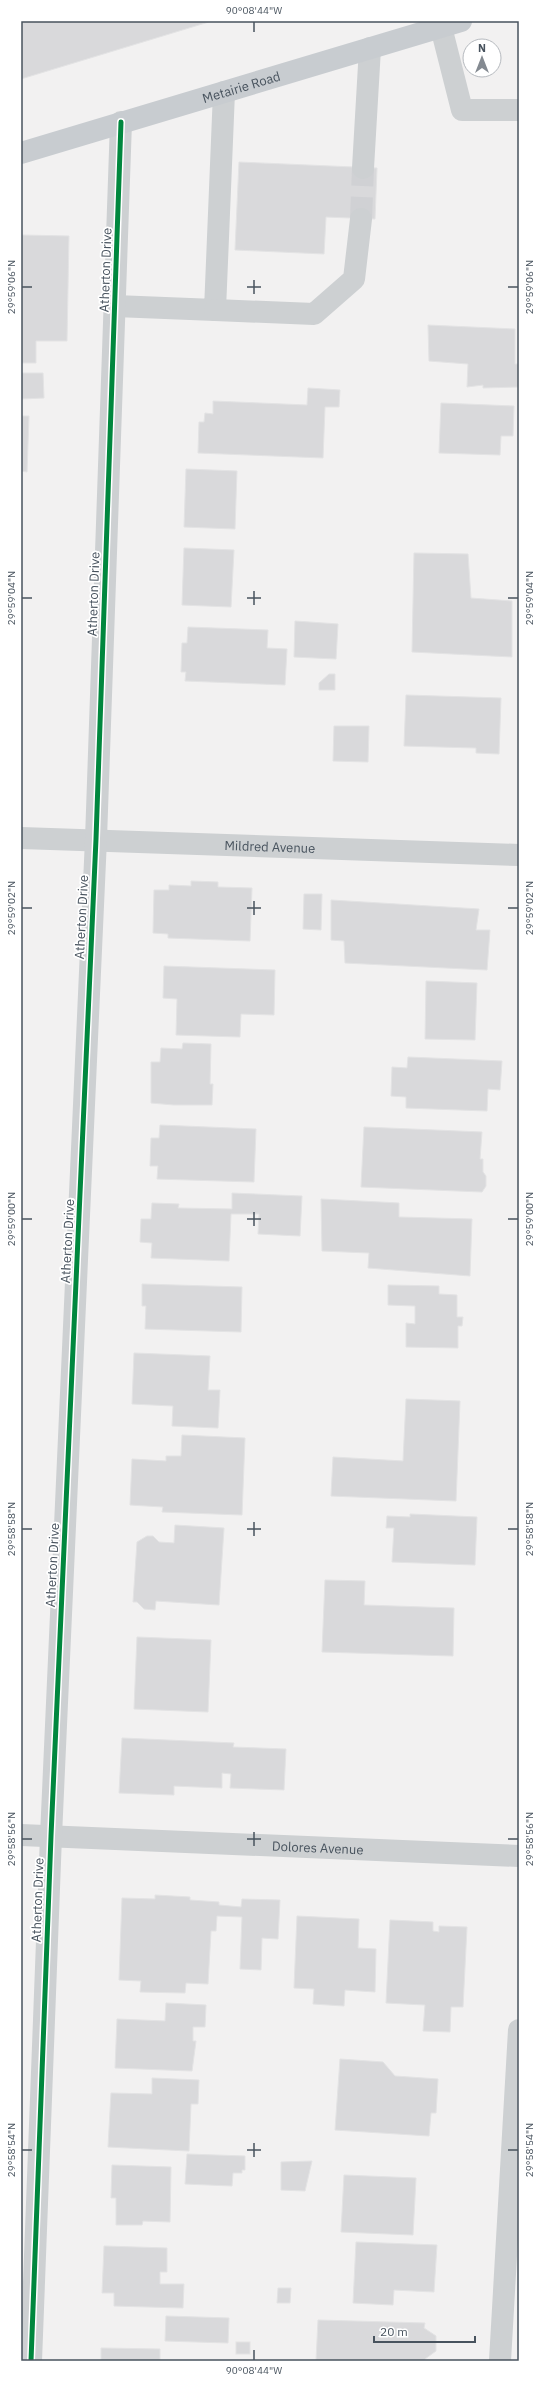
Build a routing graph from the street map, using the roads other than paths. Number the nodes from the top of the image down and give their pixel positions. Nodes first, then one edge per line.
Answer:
1 (451, 24) edge
2 (370, 48) junction
3 (224, 92) junction
4 (519, 110) edge
5 (121, 122) junction
6 (21, 153) edge
7 (362, 168) tunnel mouth
8 (360, 219) tunnel mouth
9 (114, 306) junction
10 (215, 310) junction
11 (21, 838) edge
12 (96, 839) junction
13 (519, 855) edge
14 (21, 1835) edge
15 (51, 1836) junction
16 (519, 1856) edge
17 (519, 2030) edge
18 (30, 2361) edge
19 (500, 2361) edge

1 - 2 main road, Metairie Road
1 - 4 street
2 - 3 main road, Metairie Road
2 - 7 street
3 - 5 main road, Metairie Road
3 - 10 street
5 - 6 main road, Metairie Road
5 - 9 street, Atherton Drive
8 - 10 street
9 - 10 street
9 - 12 street, Atherton Drive
11 - 12 street, Mildred Avenue
12 - 13 street, Mildred Avenue
12 - 15 street, Atherton Drive
14 - 15 street, Dolores Avenue
15 - 16 street, Dolores Avenue
15 - 18 street, Atherton Drive
17 - 19 street

